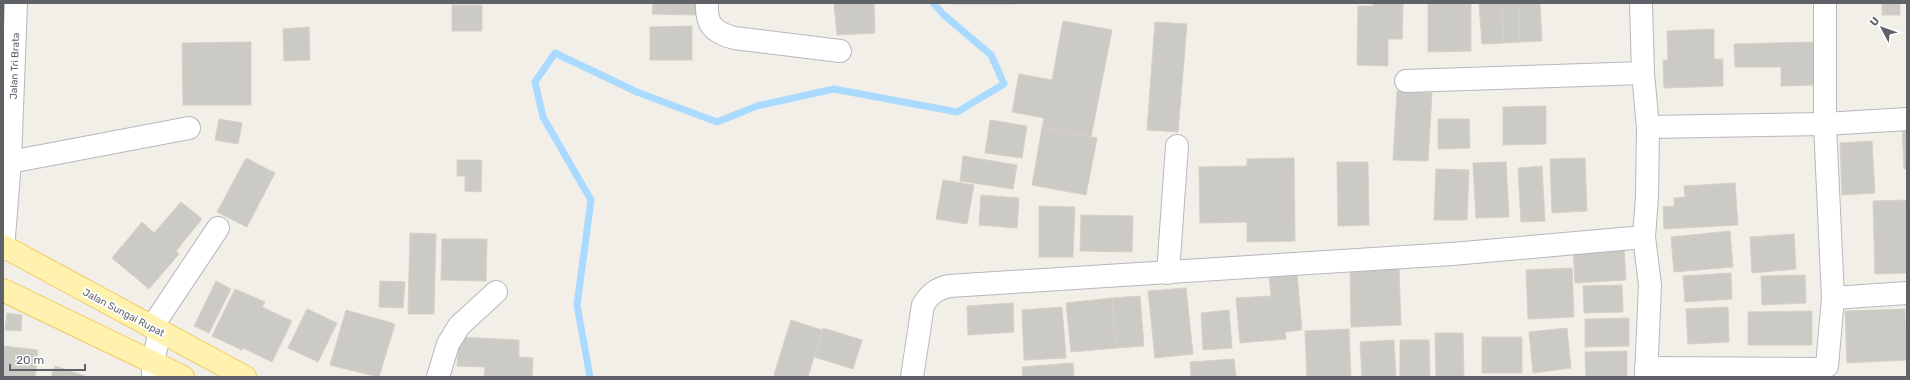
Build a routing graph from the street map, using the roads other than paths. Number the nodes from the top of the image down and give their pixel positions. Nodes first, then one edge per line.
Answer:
1 (16, 3) edge
2 (707, 3) edge
3 (1641, 3) edge
4 (1825, 3) edge
5 (840, 51) dead end
6 (1643, 73) junction
7 (1406, 81) dead end
8 (1907, 119) edge
9 (1825, 124) junction
10 (1648, 127) junction
11 (189, 128) dead end
12 (1177, 146) dead end
13 (10, 162) junction
14 (218, 228) dead end
15 (1644, 237) junction
16 (3, 247) edge
17 (1168, 273) junction
18 (3, 290) edge
19 (496, 292) dead end
20 (1907, 293) edge
21 (1833, 298) junction
22 (156, 329) junction
23 (153, 370) edge
24 (1646, 373) edge
25 (183, 377) edge
26 (245, 377) edge
27 (438, 377) edge
28 (912, 377) edge

1 - 13 street, Jalan Tri Brata
2 - 5 street
3 - 6 street
4 - 9 street
6 - 7 street
6 - 10 street
8 - 9 street
9 - 10 street
9 - 21 street
10 - 15 street
11 - 13 street
12 - 17 street
13 - 16 street, Jalan Tri Brata
14 - 22 street
15 - 17 street
15 - 24 street
16 - 22 main road, Jalan Sungai Rupat
17 - 28 street
18 - 23 main road
19 - 27 street
20 - 21 street
21 - 24 street
22 - 23 street
22 - 26 main road, Jalan Sungai Rupat
23 - 25 main road

